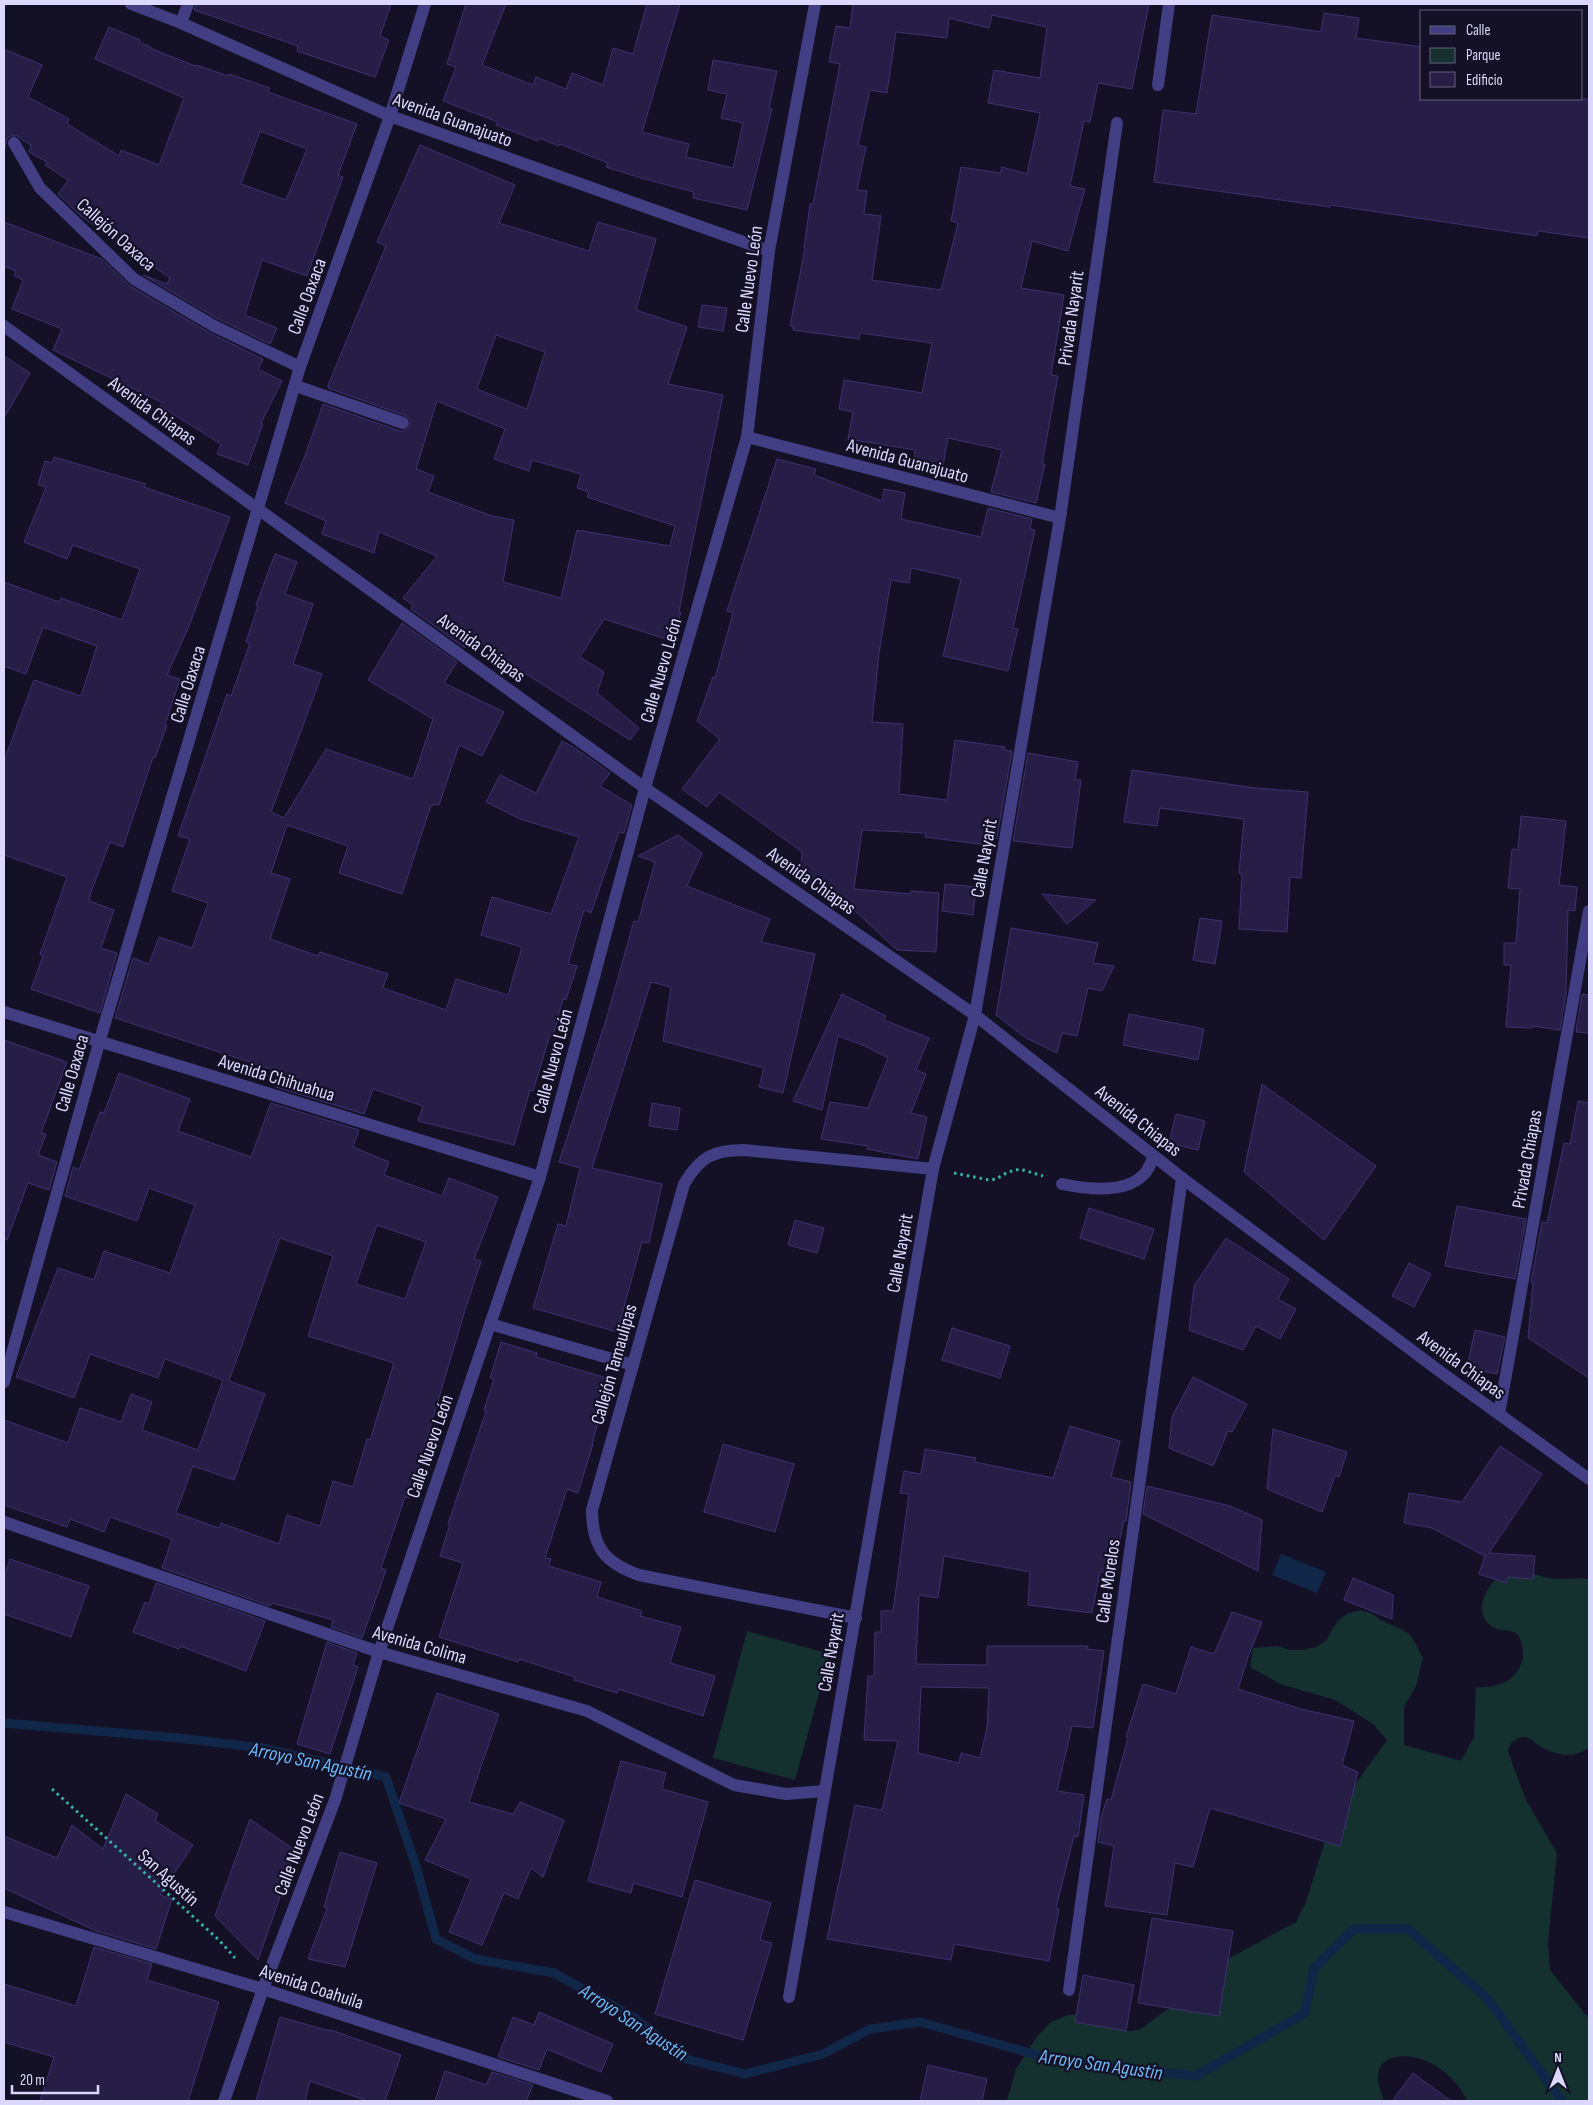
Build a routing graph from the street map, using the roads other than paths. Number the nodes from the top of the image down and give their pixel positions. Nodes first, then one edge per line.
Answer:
1 (131, 4) edge
2 (188, 4) edge
3 (425, 4) edge
4 (815, 4) edge
5 (1169, 4) edge
6 (181, 23) junction
7 (1158, 85) dead end
8 (390, 116) junction
9 (1118, 123) dead end
10 (14, 143) dead end
11 (769, 251) junction
12 (4, 326) edge
13 (300, 367) junction
14 (296, 386) junction
15 (404, 423) dead end
16 (747, 437) junction
17 (259, 509) junction
18 (1060, 518) junction
19 (646, 788) junction
20 (1589, 911) edge
21 (4, 1012) edge
22 (975, 1015) junction
23 (99, 1043) junction
24 (1154, 1156) junction
25 (932, 1169) junction
26 (540, 1176) junction
27 (1182, 1178) junction
28 (1062, 1184) road end
29 (490, 1324) junction
30 (633, 1365) junction
31 (4, 1382) edge
32 (1499, 1414) junction
33 (1589, 1478) edge
34 (4, 1522) edge
35 (856, 1618) junction
36 (379, 1652) junction
37 (824, 1791) junction
38 (4, 1912) edge
39 (263, 1989) junction
40 (1069, 1990) dead end
41 (788, 1997) dead end
42 (224, 2101) edge
43 (607, 2101) edge

1 - 6 street, Avenida Guanajuato
2 - 6 street
3 - 8 street, Calle Oaxaca
4 - 11 street, Calle Nuevo León
5 - 7 street
6 - 8 street, Avenida Guanajuato
8 - 11 street, Avenida Guanajuato
8 - 13 street, Calle Oaxaca
9 - 18 street, Privada Nayarit
10 - 13 street, Callejón Oaxaca
11 - 16 street, Calle Nuevo León
12 - 17 street, Avenida Chiapas
13 - 14 street, Calle Oaxaca
14 - 15 street
14 - 17 street, Calle Oaxaca
16 - 18 street, Avenida Guanajuato
16 - 19 street, Calle Nuevo León
17 - 19 street, Avenida Chiapas
17 - 23 street, Calle Oaxaca
18 - 22 street, Calle Nayarit
19 - 22 street, Avenida Chiapas
19 - 26 street, Calle Nuevo León
20 - 32 street, Privada Chiapas
21 - 23 street, Avenida Chihuahua
22 - 24 street, Avenida Chiapas
22 - 25 street, Calle Nayarit
23 - 26 street, Avenida Chihuahua
23 - 31 street, Calle Oaxaca
24 - 27 street, Avenida Chiapas
24 - 28 street
25 - 30 street, Callejón Tamaulipas
25 - 35 street, Calle Nayarit
26 - 29 street, Calle Nuevo León
27 - 32 street, Avenida Chiapas
27 - 40 street, Calle Morelos
29 - 30 street
29 - 36 street, Calle Nuevo León
30 - 35 street, Callejón Tamaulipas
32 - 33 street, Avenida Chiapas
34 - 36 street, Avenida Colima
35 - 37 street, Calle Nayarit
36 - 37 street, Avenida Colima
36 - 39 street, Calle Nuevo León
37 - 41 street, Calle Nayarit
38 - 39 street, Avenida Coahuila
39 - 42 street, Calle Nuevo León
39 - 43 street, Avenida Coahuila

